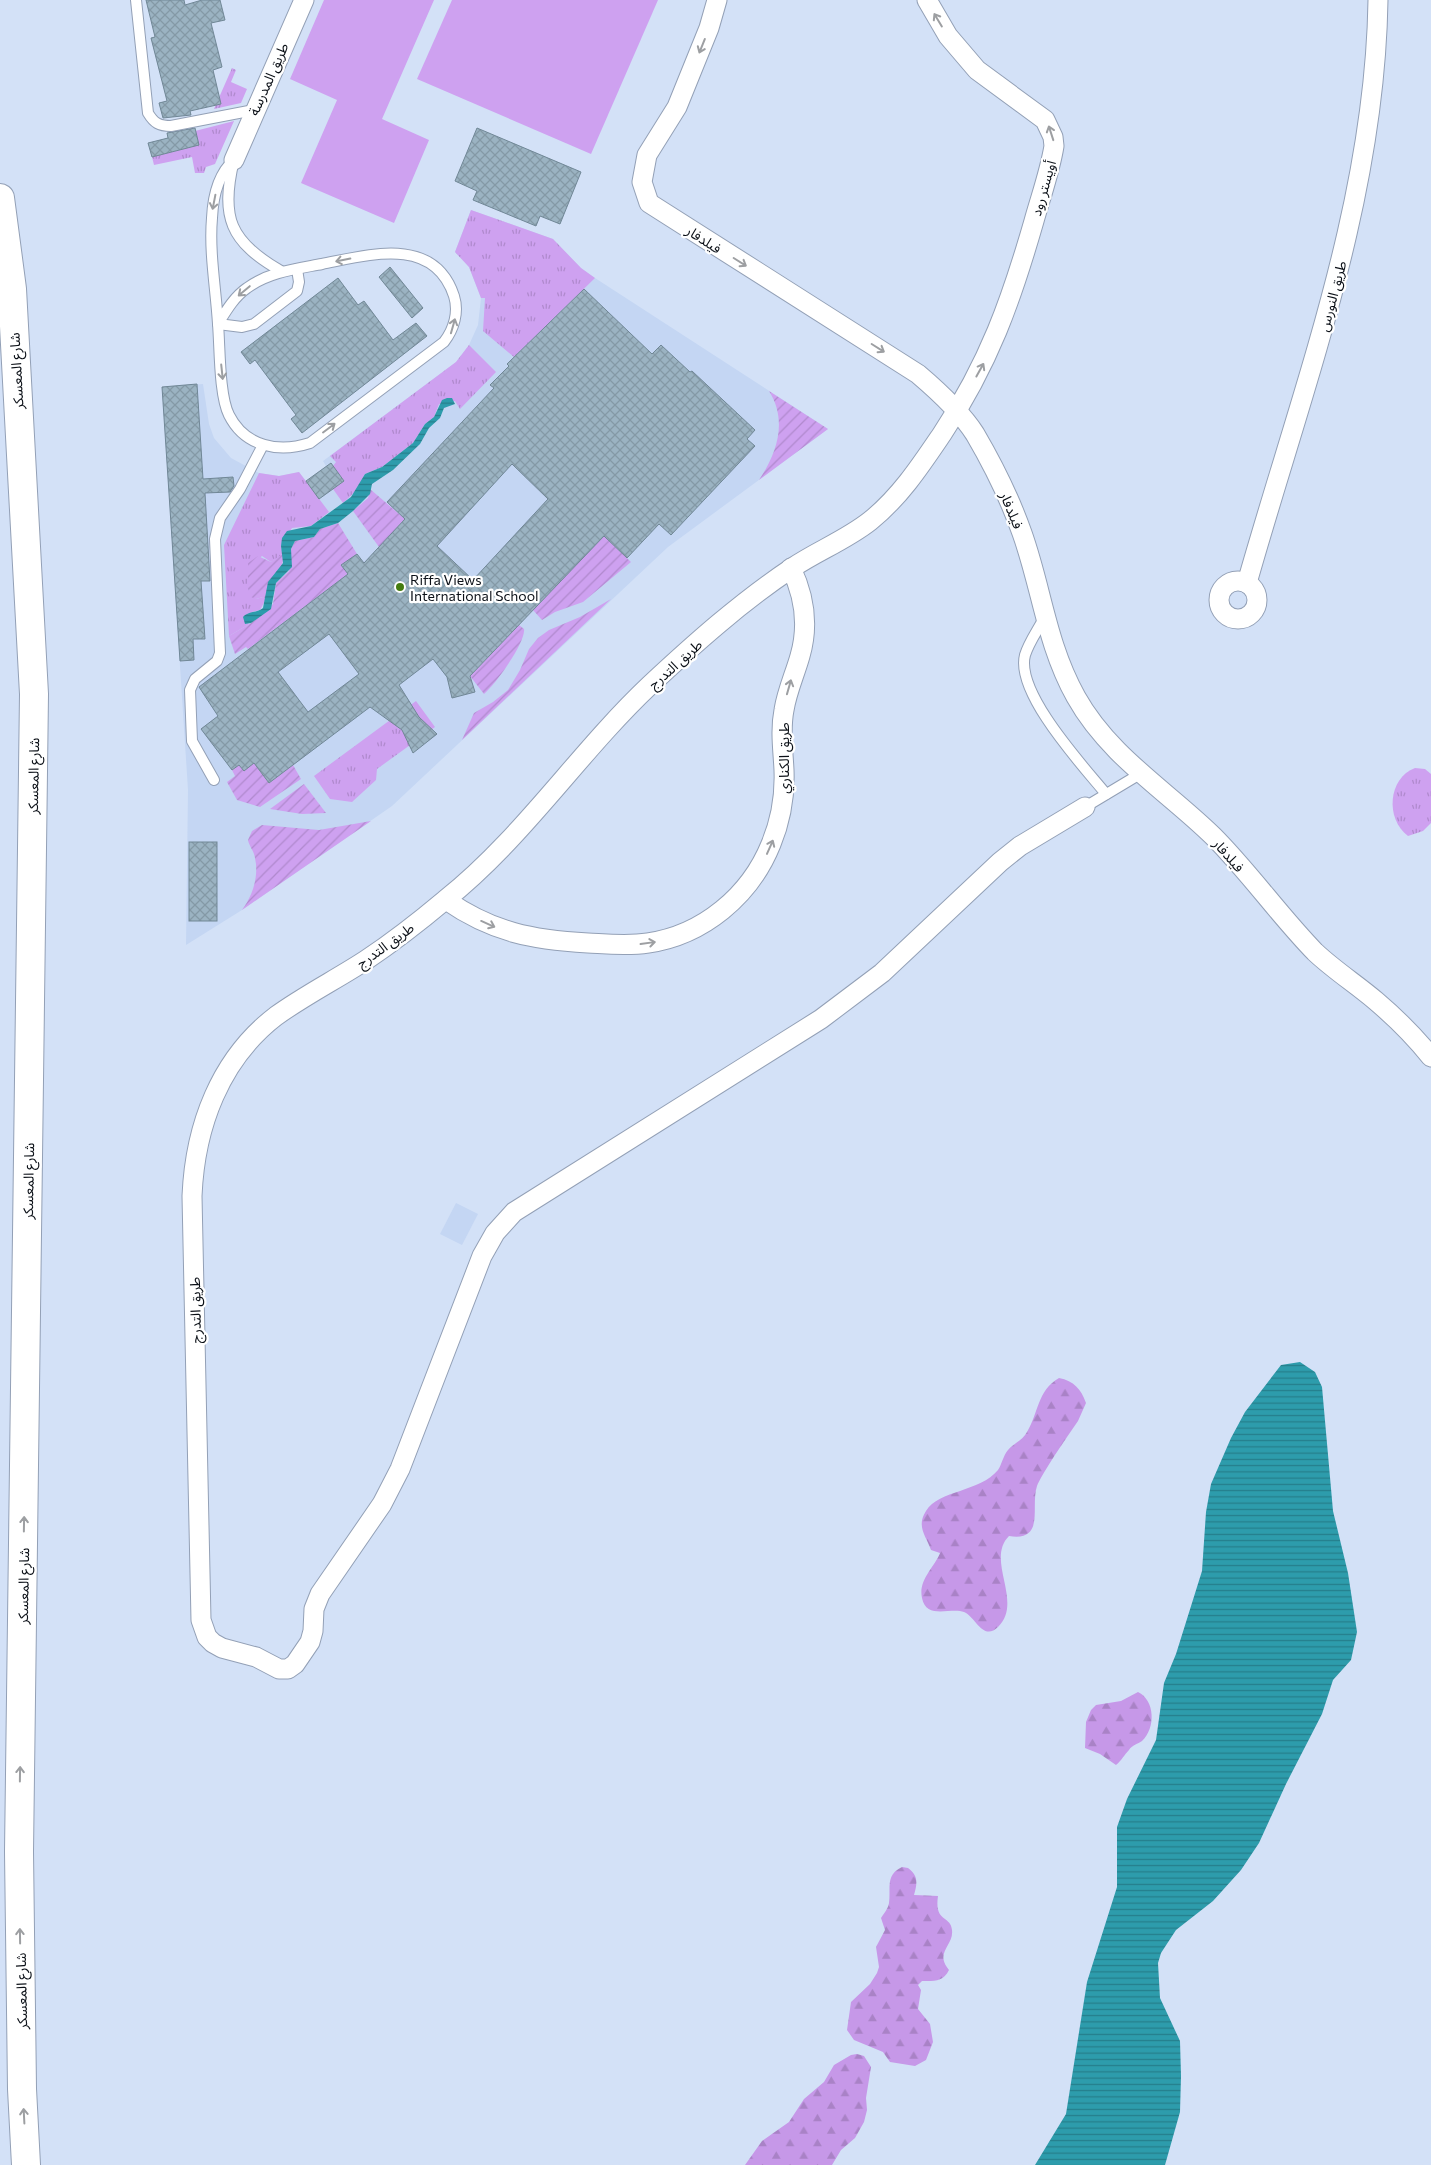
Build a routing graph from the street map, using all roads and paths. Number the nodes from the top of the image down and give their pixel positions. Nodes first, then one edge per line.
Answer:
1 (136, 0) edge
2 (304, 0) edge
3 (717, 0) edge
4 (927, 0) edge
5 (1378, 0) edge
6 (254, 110) junction
7 (234, 160) junction
8 (0, 198) edge
9 (296, 269) junction
10 (281, 271) junction
11 (218, 324) junction
12 (957, 413) junction
13 (263, 445) junction
14 (792, 568) junction
15 (1247, 583) dead end
16 (1044, 618) junction
17 (1140, 774) junction
18 (214, 780) dead end
19 (1106, 794) junction
20 (1085, 807) joint
21 (446, 900) junction
22 (1431, 1057) edge
23 (26, 2165) edge

1 - 6 lane
2 - 6 street, طريق المدرسة
3 -> 12 street, فيلدفار
12 -> 4 street, أويستر رود
5 - 15 street, طريق النورس
6 - 7 street, طريق المدرسة
7 - 10 lane
7 -> 11 lane
23 -> 8 main road, شارع المعسكر
9 - 10 lane
9 - 11 lane
13 -> 9 lane
10 -> 11 lane
11 -> 13 lane
12 - 14 street, طريق التدرج
12 - 16 street, فيلدفار
13 - 18 lane
14 - 21 street, طريق التدرج
21 -> 14 street, طريق الكناري
16 - 17 street, فيلدفار
16 - 19 lane
17 - 19 lane
17 - 22 street, فيلدفار
19 - 20 lane
20 - 21 street, طريق التدرج

